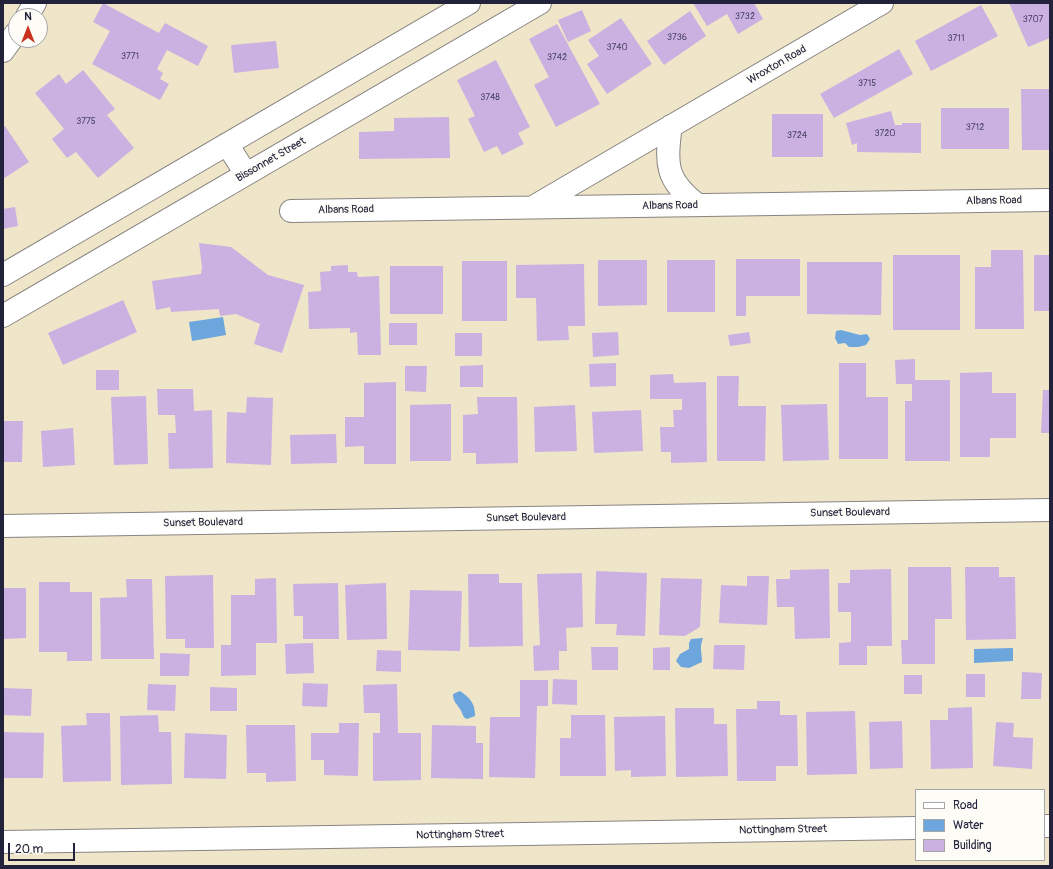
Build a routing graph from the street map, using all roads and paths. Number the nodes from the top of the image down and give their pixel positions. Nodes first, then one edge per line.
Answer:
1 (469, 3) edge
2 (540, 3) edge
3 (882, 3) edge
4 (671, 126) junction
5 (228, 144) junction
6 (246, 174) junction
7 (1050, 200) edge
8 (698, 205) junction
9 (532, 208) junction
10 (291, 211) dead end
11 (3, 275) edge
12 (3, 316) edge
13 (1050, 510) edge
14 (3, 526) edge
15 (915, 828) edge
16 (3, 842) edge

1 - 5 street
2 - 6 street, Bissonnet Street
3 - 4 street, Wroxton Road
4 - 8 street
4 - 9 street, Wroxton Road
5 - 6 street
5 - 11 street
6 - 12 street, Bissonnet Street
7 - 8 street, Albans Road
8 - 9 street, Albans Road
9 - 10 street, Albans Road
13 - 14 street, Sunset Boulevard
15 - 16 street, Nottingham Street

